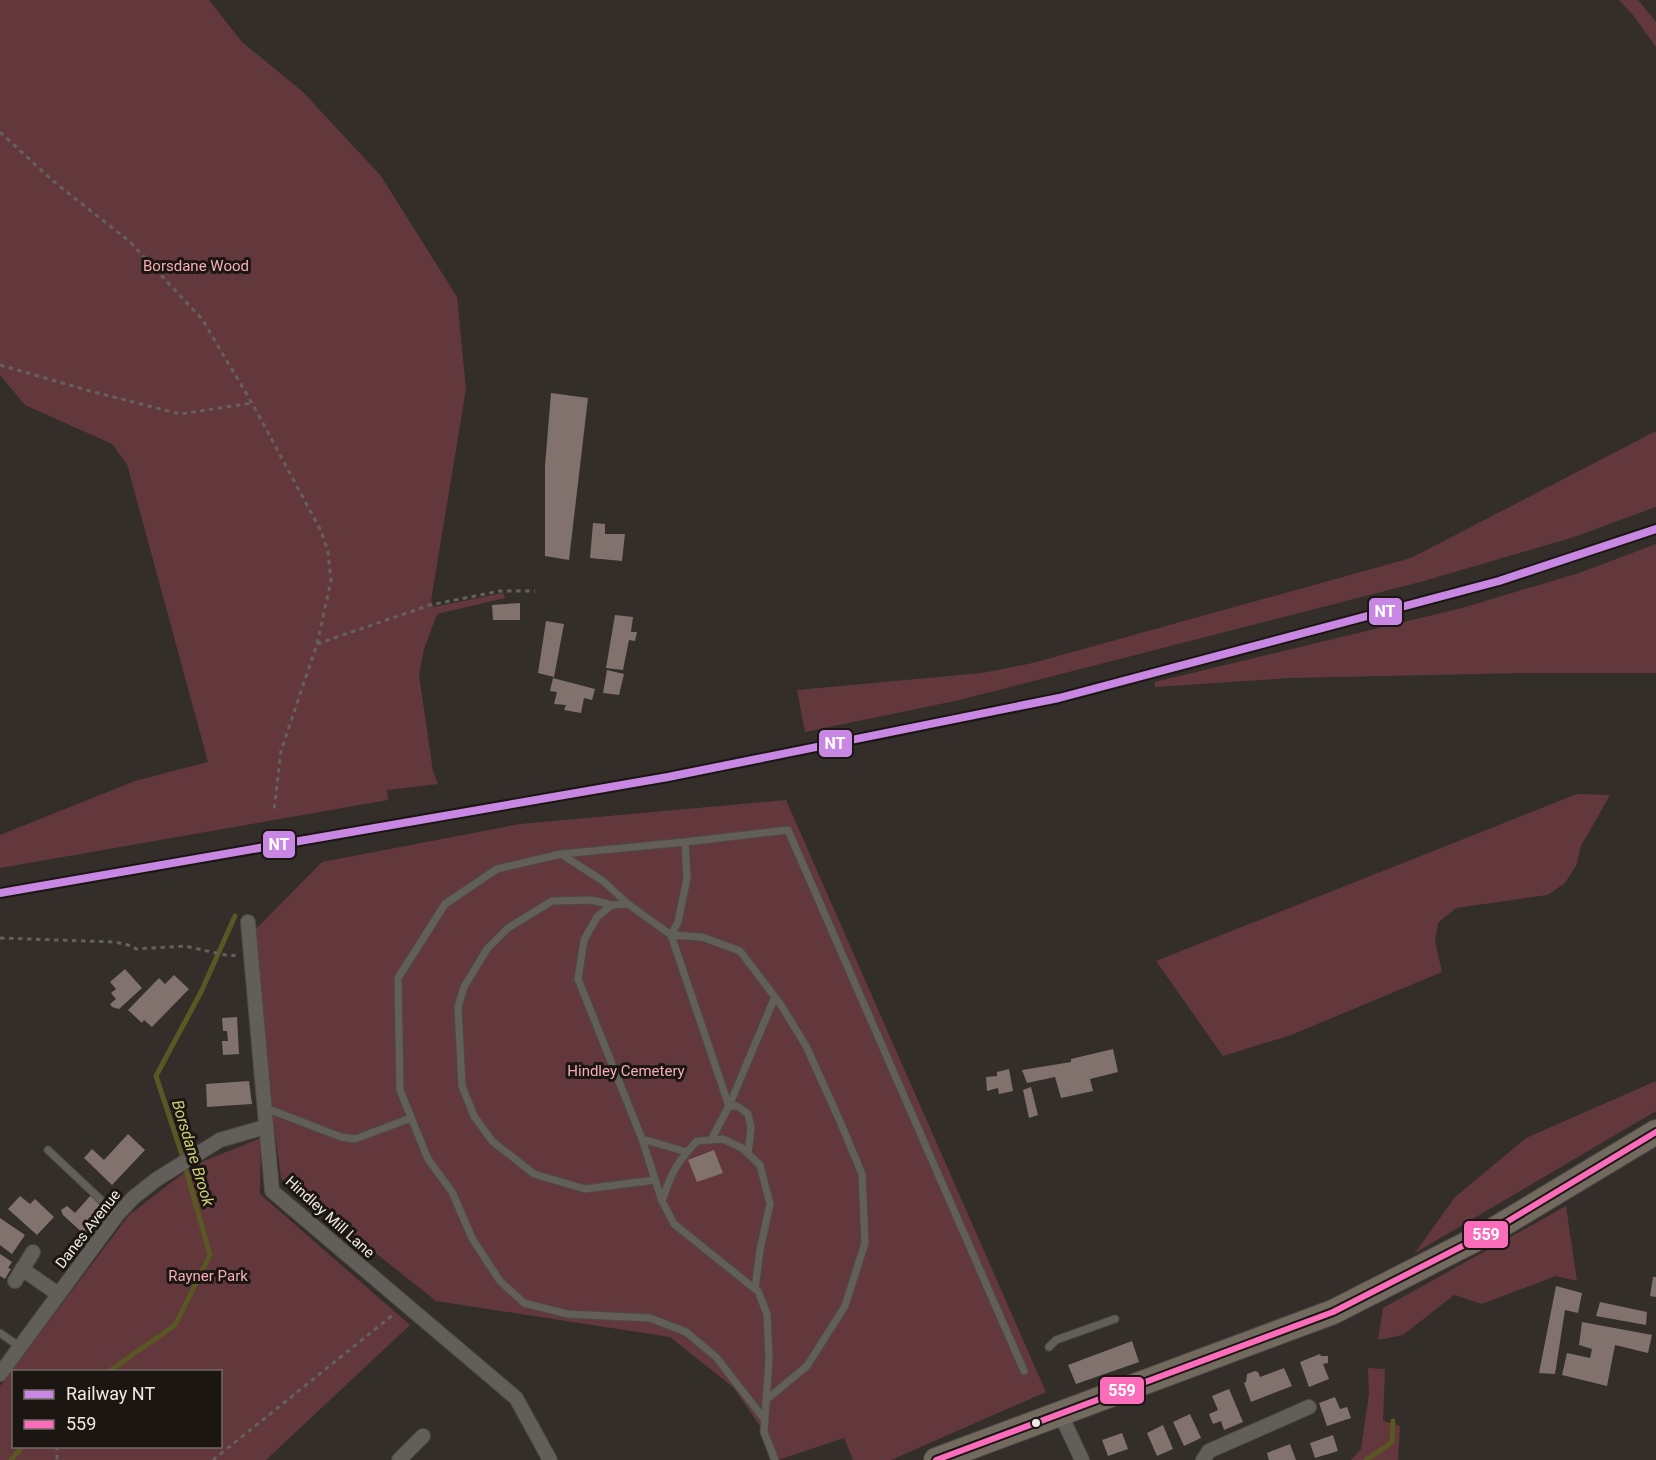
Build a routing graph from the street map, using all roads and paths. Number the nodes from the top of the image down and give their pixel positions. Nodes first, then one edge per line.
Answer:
1 (0, 132) edge
2 (0, 365) edge
3 (252, 403) junction
4 (535, 591) dead end
5 (317, 644) junction
6 (274, 810) dead end
7 (685, 842) junction
8 (561, 854) junction
9 (628, 904) junction
10 (612, 905) junction
11 (248, 922) dead end
12 (671, 935) junction
13 (0, 938) edge
14 (230, 956) dead end
15 (774, 999) junction
16 (729, 1106) junction
17 (263, 1107) junction
18 (411, 1118) junction
19 (265, 1127) junction
20 (1655, 1136) edge
21 (642, 1139) junction
22 (711, 1140) junction
23 (48, 1150) dead end
24 (687, 1152) junction
25 (748, 1154) junction
26 (655, 1180) junction
27 (662, 1201) junction
28 (117, 1215) junction
29 (33, 1252) dead end
30 (755, 1289) junction
31 (58, 1294) junction
32 (406, 1305) junction
33 (1115, 1319) dead end
34 (0, 1333) edge
35 (20, 1347) junction
36 (1049, 1347) dead end
37 (1024, 1371) dead end
38 (0, 1374) edge
39 (767, 1399) junction
40 (1310, 1407) dead end
41 (1060, 1413) junction
42 (765, 1420) junction
43 (423, 1436) dead end
44 (213, 1460) edge
45 (399, 1460) edge
46 (550, 1460) edge
47 (775, 1460) edge
48 (937, 1460) edge
49 (1082, 1460) edge
50 (1203, 1460) edge

1 - 3 path
2 - 3 path
3 - 5 path
4 - 5 path
5 - 6 path
7 - 8 lane
7 - 12 lane
7 - 37 lane
8 - 9 lane
8 - 18 lane
9 - 10 lane
9 - 12 lane
10 - 21 lane
10 - 26 lane
11 - 17 street, Hindley Mill Lane
12 - 15 lane
12 - 16 lane
13 - 14 path
15 - 16 lane
15 - 39 lane
16 - 22 lane
16 - 25 lane
17 - 18 lane
17 - 19 street, Hindley Mill Lane
18 - 42 lane
19 - 28 street, Danes Avenue
19 - 32 street, Hindley Mill Lane
20 - 41 highway
21 - 24 lane
21 - 26 lane
22 - 24 lane
22 - 25 lane
23 - 28 lane
24 - 27 lane
25 - 30 lane
26 - 27 lane
27 - 30 lane
28 - 31 street, Danes Avenue
29 - 31 street
30 - 39 lane
31 - 35 street, Danes Avenue
32 - 44 path
32 - 46 street, Hindley Mill Lane
33 - 36 lane
34 - 35 lane
35 - 38 street, Danes Avenue
39 - 42 lane
40 - 50 street
41 - 48 highway
41 - 49 street
42 - 47 lane
43 - 45 street

